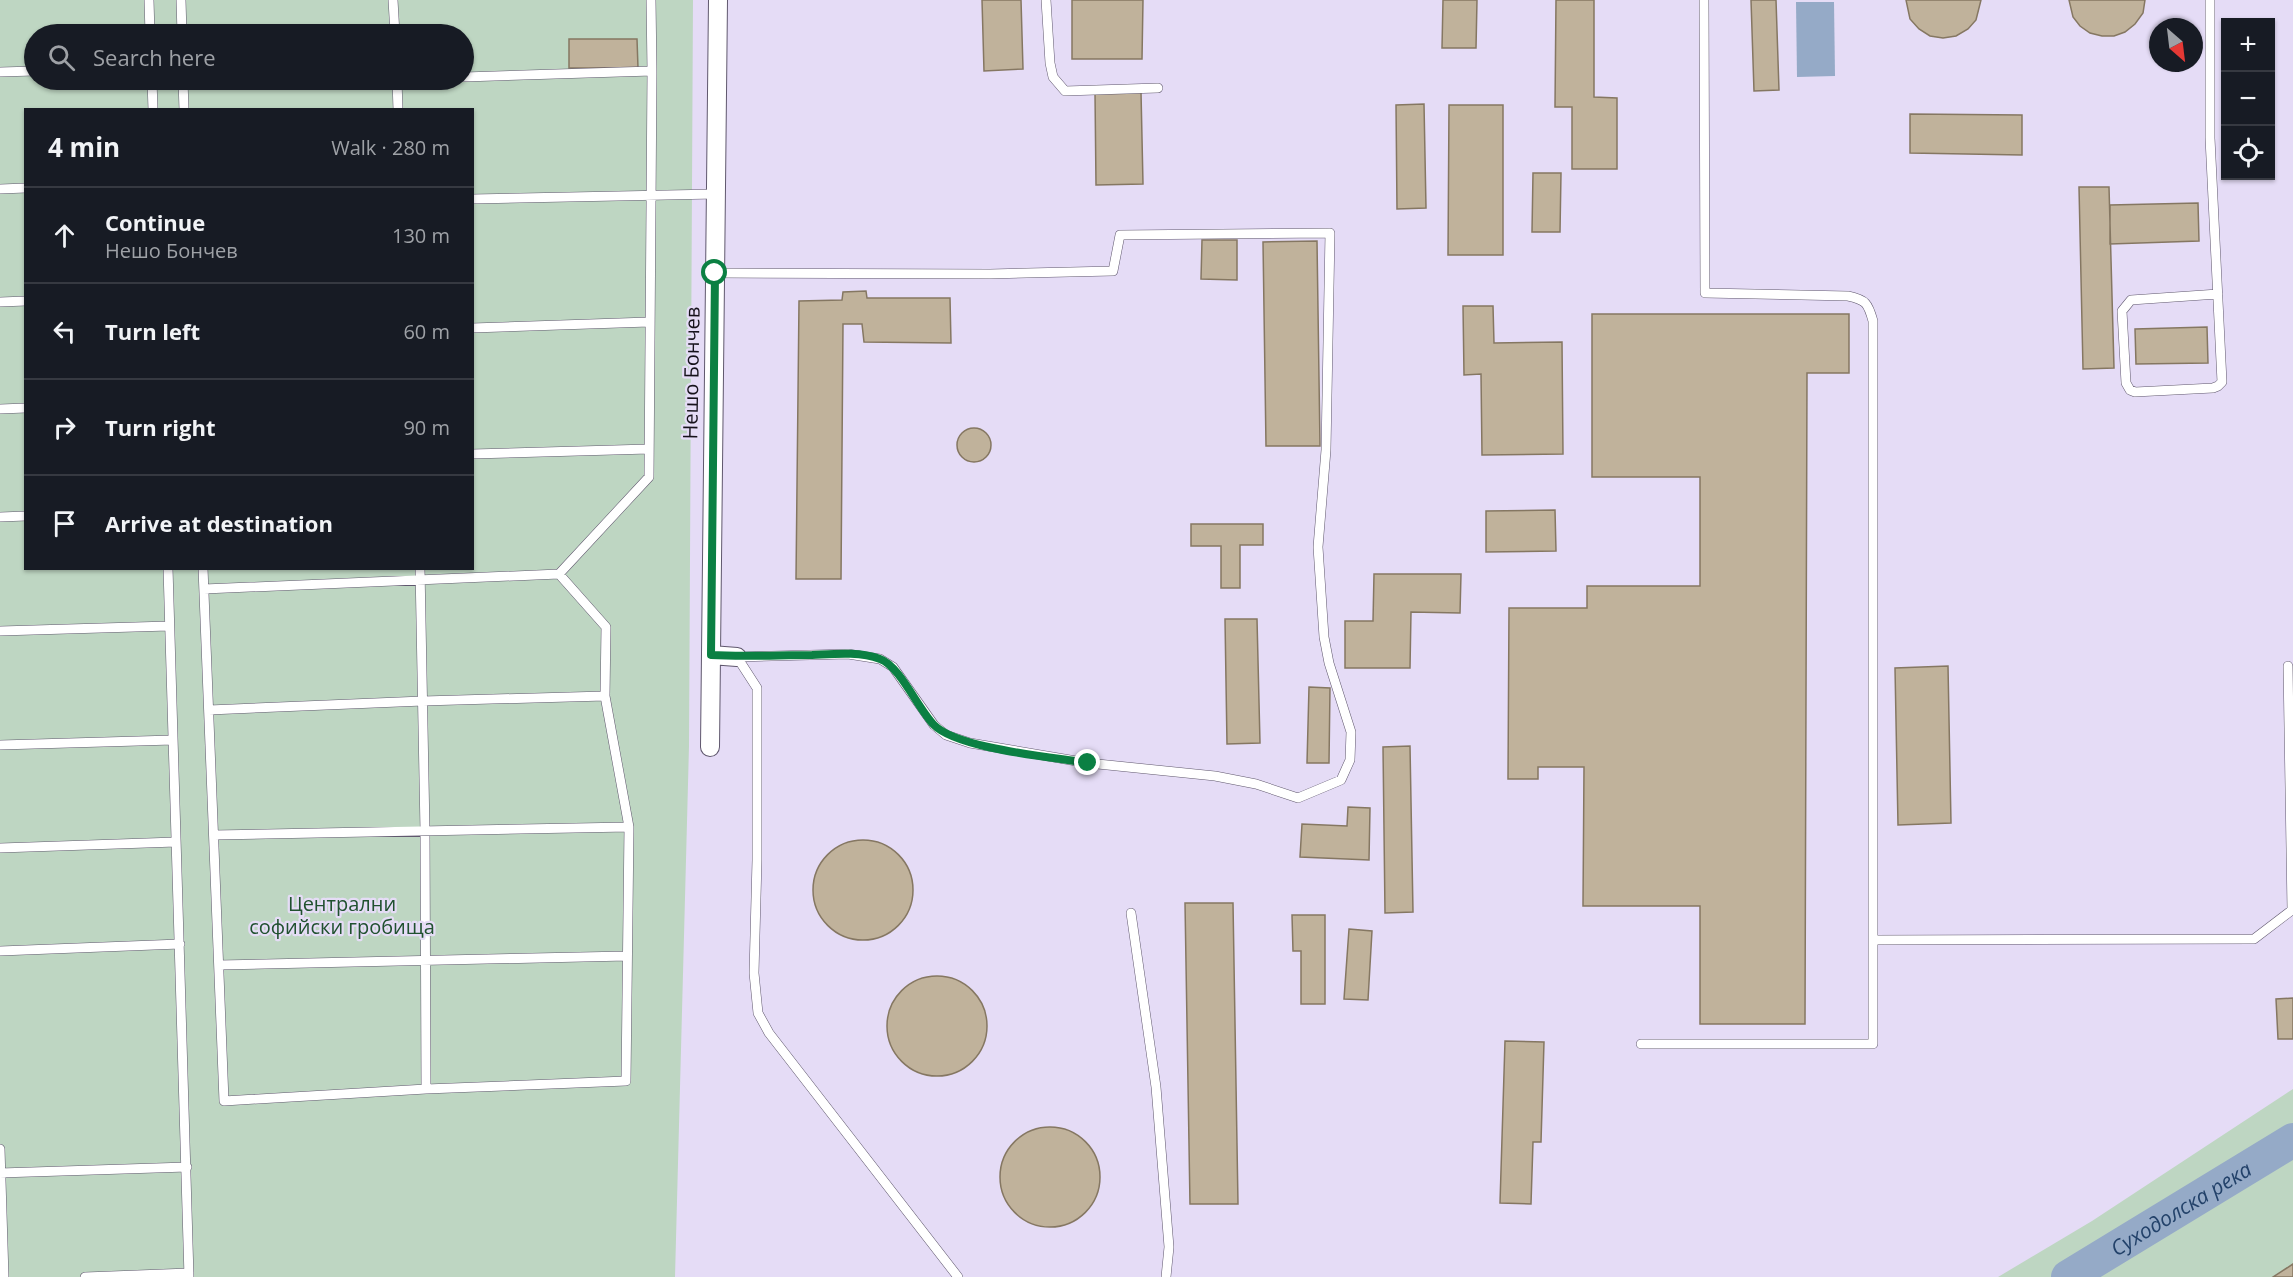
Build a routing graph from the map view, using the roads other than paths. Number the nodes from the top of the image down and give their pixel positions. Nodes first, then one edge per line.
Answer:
1 (149, 0) edge
2 (181, 0) edge
3 (393, 0) edge
4 (651, 0) edge
5 (718, 0) edge
6 (1046, 0) edge
7 (1704, 0) edge
8 (2210, 0) edge
9 (150, 24) edge
10 (182, 24) edge
11 (394, 24) edge
12 (24, 71) edge
13 (652, 71) junction
14 (0, 72) edge
15 (474, 77) edge
16 (1158, 88) dead end
17 (152, 90) edge
18 (183, 90) edge
19 (397, 90) edge
20 (153, 108) edge
21 (184, 108) edge
22 (398, 108) edge
23 (24, 188) edge
24 (0, 189) edge
25 (716, 194) junction
26 (652, 195) junction
27 (474, 199) edge
28 (715, 273) junction
29 (2218, 294) junction
30 (24, 301) edge
31 (0, 302) edge
32 (649, 322) junction
33 (474, 328) edge
34 (24, 408) edge
35 (0, 409) edge
36 (649, 449) junction
37 (474, 454) edge
38 (24, 516) edge
39 (0, 517) edge
40 (168, 570) edge
41 (203, 570) edge
42 (420, 570) edge
43 (559, 574) junction
44 (420, 580) junction
45 (204, 589) junction
46 (170, 626) junction
47 (0, 631) edge
48 (711, 655) junction
49 (737, 657) junction
50 (2288, 666) dead end
51 (605, 696) junction
52 (423, 701) junction
53 (209, 710) junction
54 (173, 740) junction
55 (0, 745) edge
56 (710, 747) dead end
57 (628, 827) junction
58 (425, 831) junction
59 (214, 835) junction
60 (176, 842) junction
61 (0, 848) edge
62 (1131, 913) dead end
63 (1873, 940) junction
64 (180, 944) junction
65 (0, 951) edge
66 (627, 956) junction
67 (426, 960) junction
68 (219, 965) junction
69 (1641, 1044) dead end
70 (426, 1089) junction
71 (0, 1149) edge
72 (187, 1167) junction
73 (0, 1173) edge
74 (189, 1275) edge
75 (4, 1277) edge
76 (85, 1277) edge
77 (958, 1277) edge
78 (1166, 1277) edge

1 - 9 lane
2 - 10 lane
3 - 11 lane
4 - 13 lane
5 - 25 street, Нешо Бончев
6 - 16 lane
7 - 63 lane
8 - 29 lane
12 - 14 lane
13 - 15 lane
13 - 26 lane
17 - 20 lane
18 - 21 lane
19 - 22 lane
23 - 24 lane
25 - 26 lane
25 - 28 street, Нешо Бончев
26 - 27 lane
26 - 32 lane
28 - 48 street, Нешо Бончев
28 - 49 lane
29 - 29 lane
30 - 31 lane
32 - 33 lane
32 - 36 lane
34 - 35 lane
36 - 37 lane
36 - 43 lane
38 - 39 lane
40 - 46 lane
41 - 45 lane
42 - 44 lane
43 - 44 lane
43 - 51 lane
44 - 45 lane
44 - 52 lane
45 - 53 lane
46 - 47 lane
46 - 54 lane
48 - 49 street
48 - 56 street, Нешо Бончев
49 - 77 lane
50 - 63 lane
51 - 52 lane
51 - 57 lane
52 - 53 lane
52 - 58 lane
53 - 59 lane
54 - 55 lane
54 - 60 lane
57 - 58 lane
57 - 66 lane
58 - 59 lane
58 - 67 lane
59 - 68 lane
60 - 61 lane
60 - 64 lane
62 - 78 lane
63 - 69 lane
64 - 65 lane
64 - 72 lane
66 - 67 lane
66 - 70 lane
67 - 68 lane
67 - 70 lane
68 - 70 lane
71 - 73 lane
72 - 73 lane
72 - 74 lane
73 - 75 lane
74 - 76 lane

